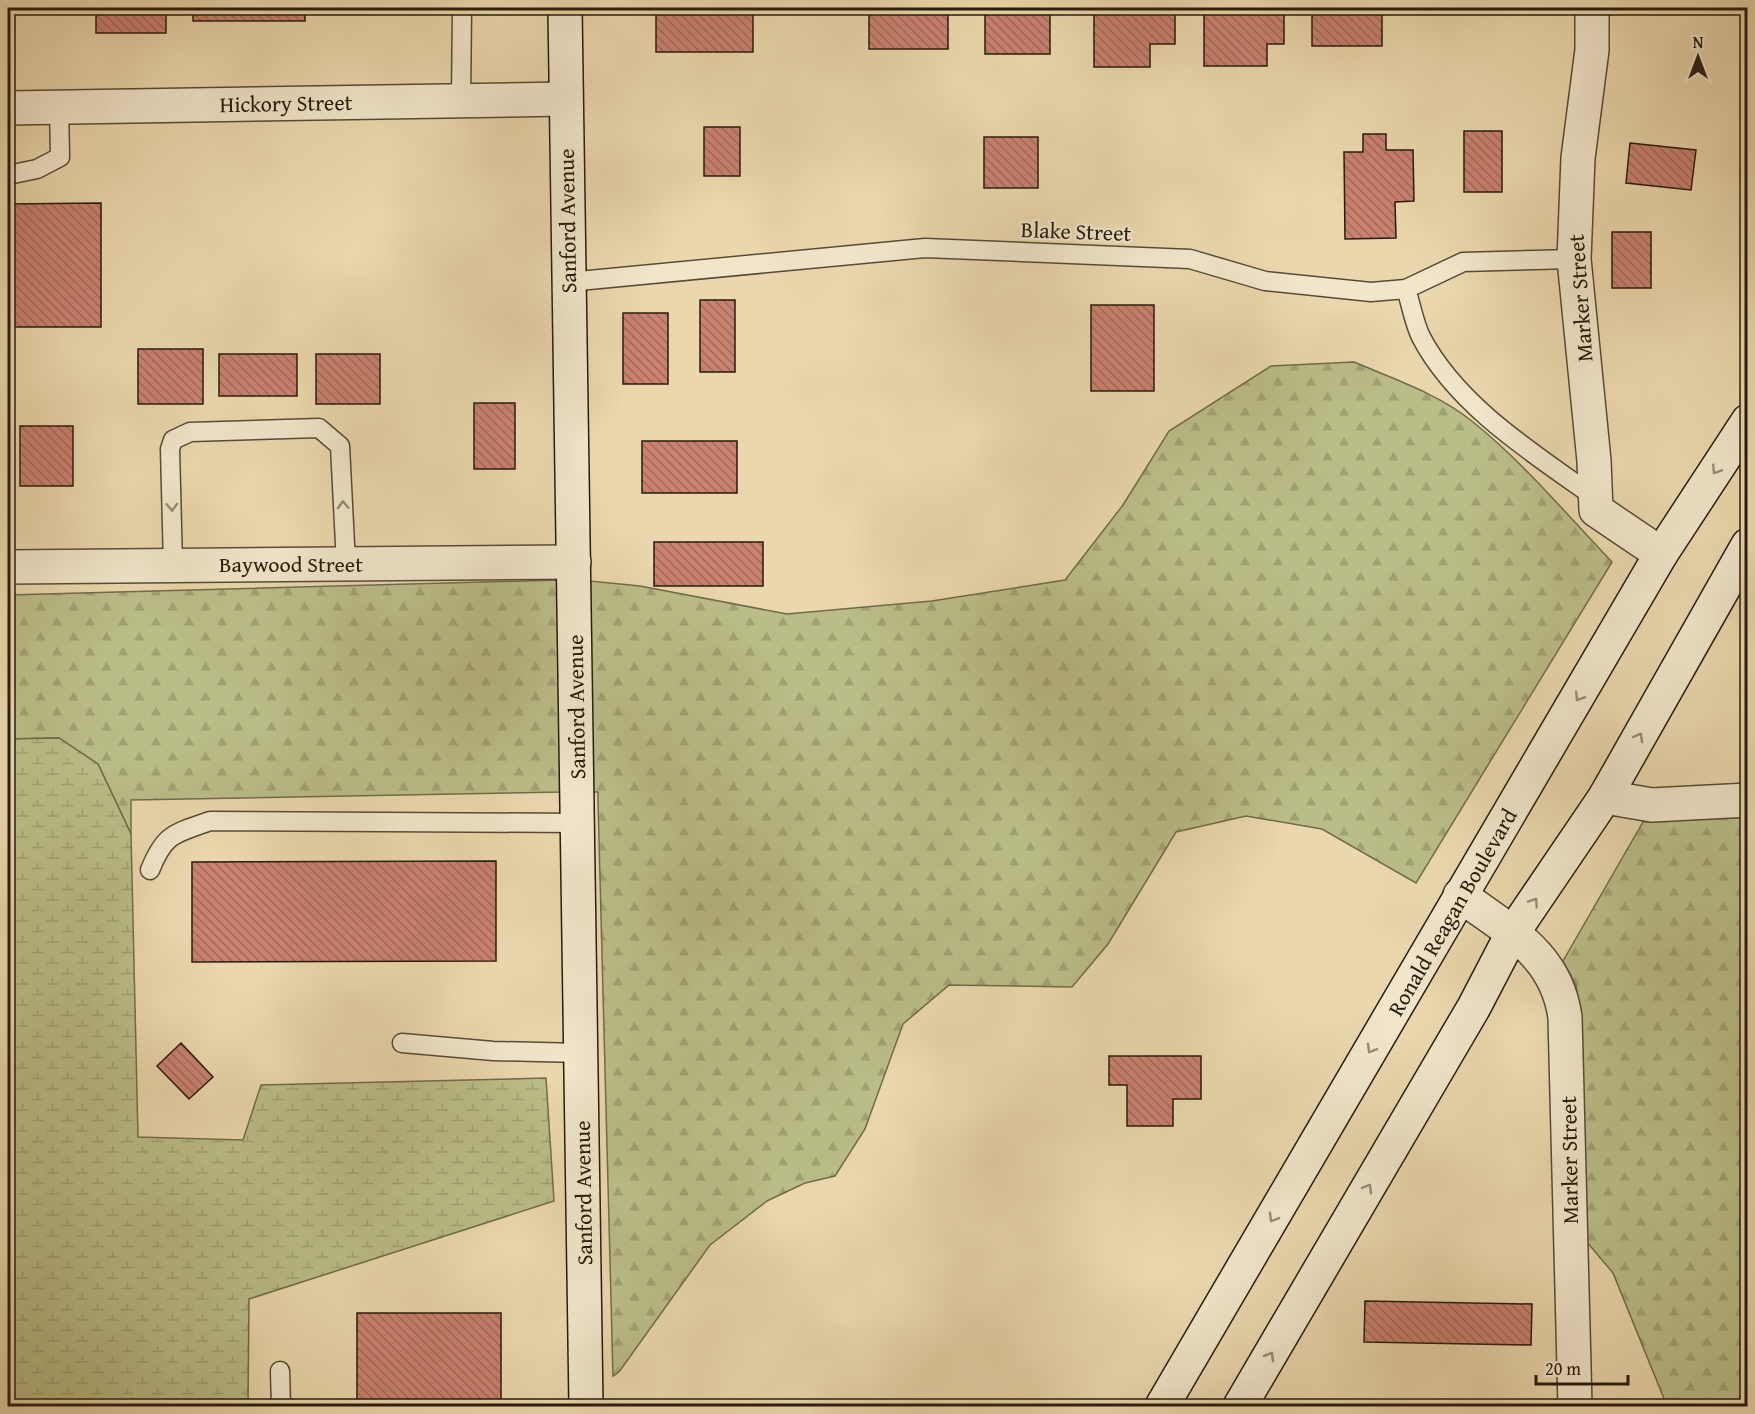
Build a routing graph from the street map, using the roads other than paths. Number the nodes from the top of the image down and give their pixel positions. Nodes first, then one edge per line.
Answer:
1 (462, 8) edge
2 (565, 8) edge
3 (1592, 8) edge
4 (565, 99) junction
5 (461, 100) junction
6 (59, 107) junction
7 (8, 108) edge
8 (8, 175) edge
9 (1574, 259) junction
10 (568, 282) junction
11 (1406, 289) junction
12 (1748, 421) edge
13 (1596, 498) junction
14 (1748, 545) edge
15 (1661, 554) junction
16 (574, 562) junction
17 (346, 564) junction
18 (173, 565) junction
19 (8, 567) edge
20 (1605, 797) junction
21 (1748, 800) edge
22 (578, 823) junction
23 (150, 870) dead end
24 (1460, 895) junction
25 (1512, 934) junction
26 (402, 1043) dead end
27 (581, 1053) junction
28 (280, 1371) dead end
29 (281, 1407) edge
30 (586, 1407) edge
31 (1162, 1407) edge
32 (1240, 1407) edge
33 (1575, 1407) edge

1 - 5 lane
2 - 4 street, Sanford Avenue
3 - 9 street, Marker Street
4 - 5 street, Hickory Street
4 - 10 street, Sanford Avenue
5 - 6 street, Hickory Street
6 - 7 street, Hickory Street
6 - 8 lane
9 - 11 lane, Blake Street
9 - 13 street, Marker Street
10 - 11 lane, Blake Street
10 - 16 street, Sanford Avenue
11 - 13 lane
12 -> 15 street, Ronald Reagan Boulevard
13 - 15 street
20 -> 14 street
15 -> 24 street, Ronald Reagan Boulevard
16 - 17 street, Baywood Street
16 - 22 street, Sanford Avenue
17 - 18 street, Baywood Street
17 -> 18 lane
18 - 19 street, Baywood Street
20 - 21 street
25 -> 20 street
22 - 23 lane
22 - 27 street, Sanford Avenue
24 - 25 street, Marker Street
24 -> 31 street, Ronald Reagan Boulevard
32 -> 25 street
25 - 33 street, Marker Street
26 - 27 lane
27 - 30 street, Sanford Avenue
28 - 29 lane

